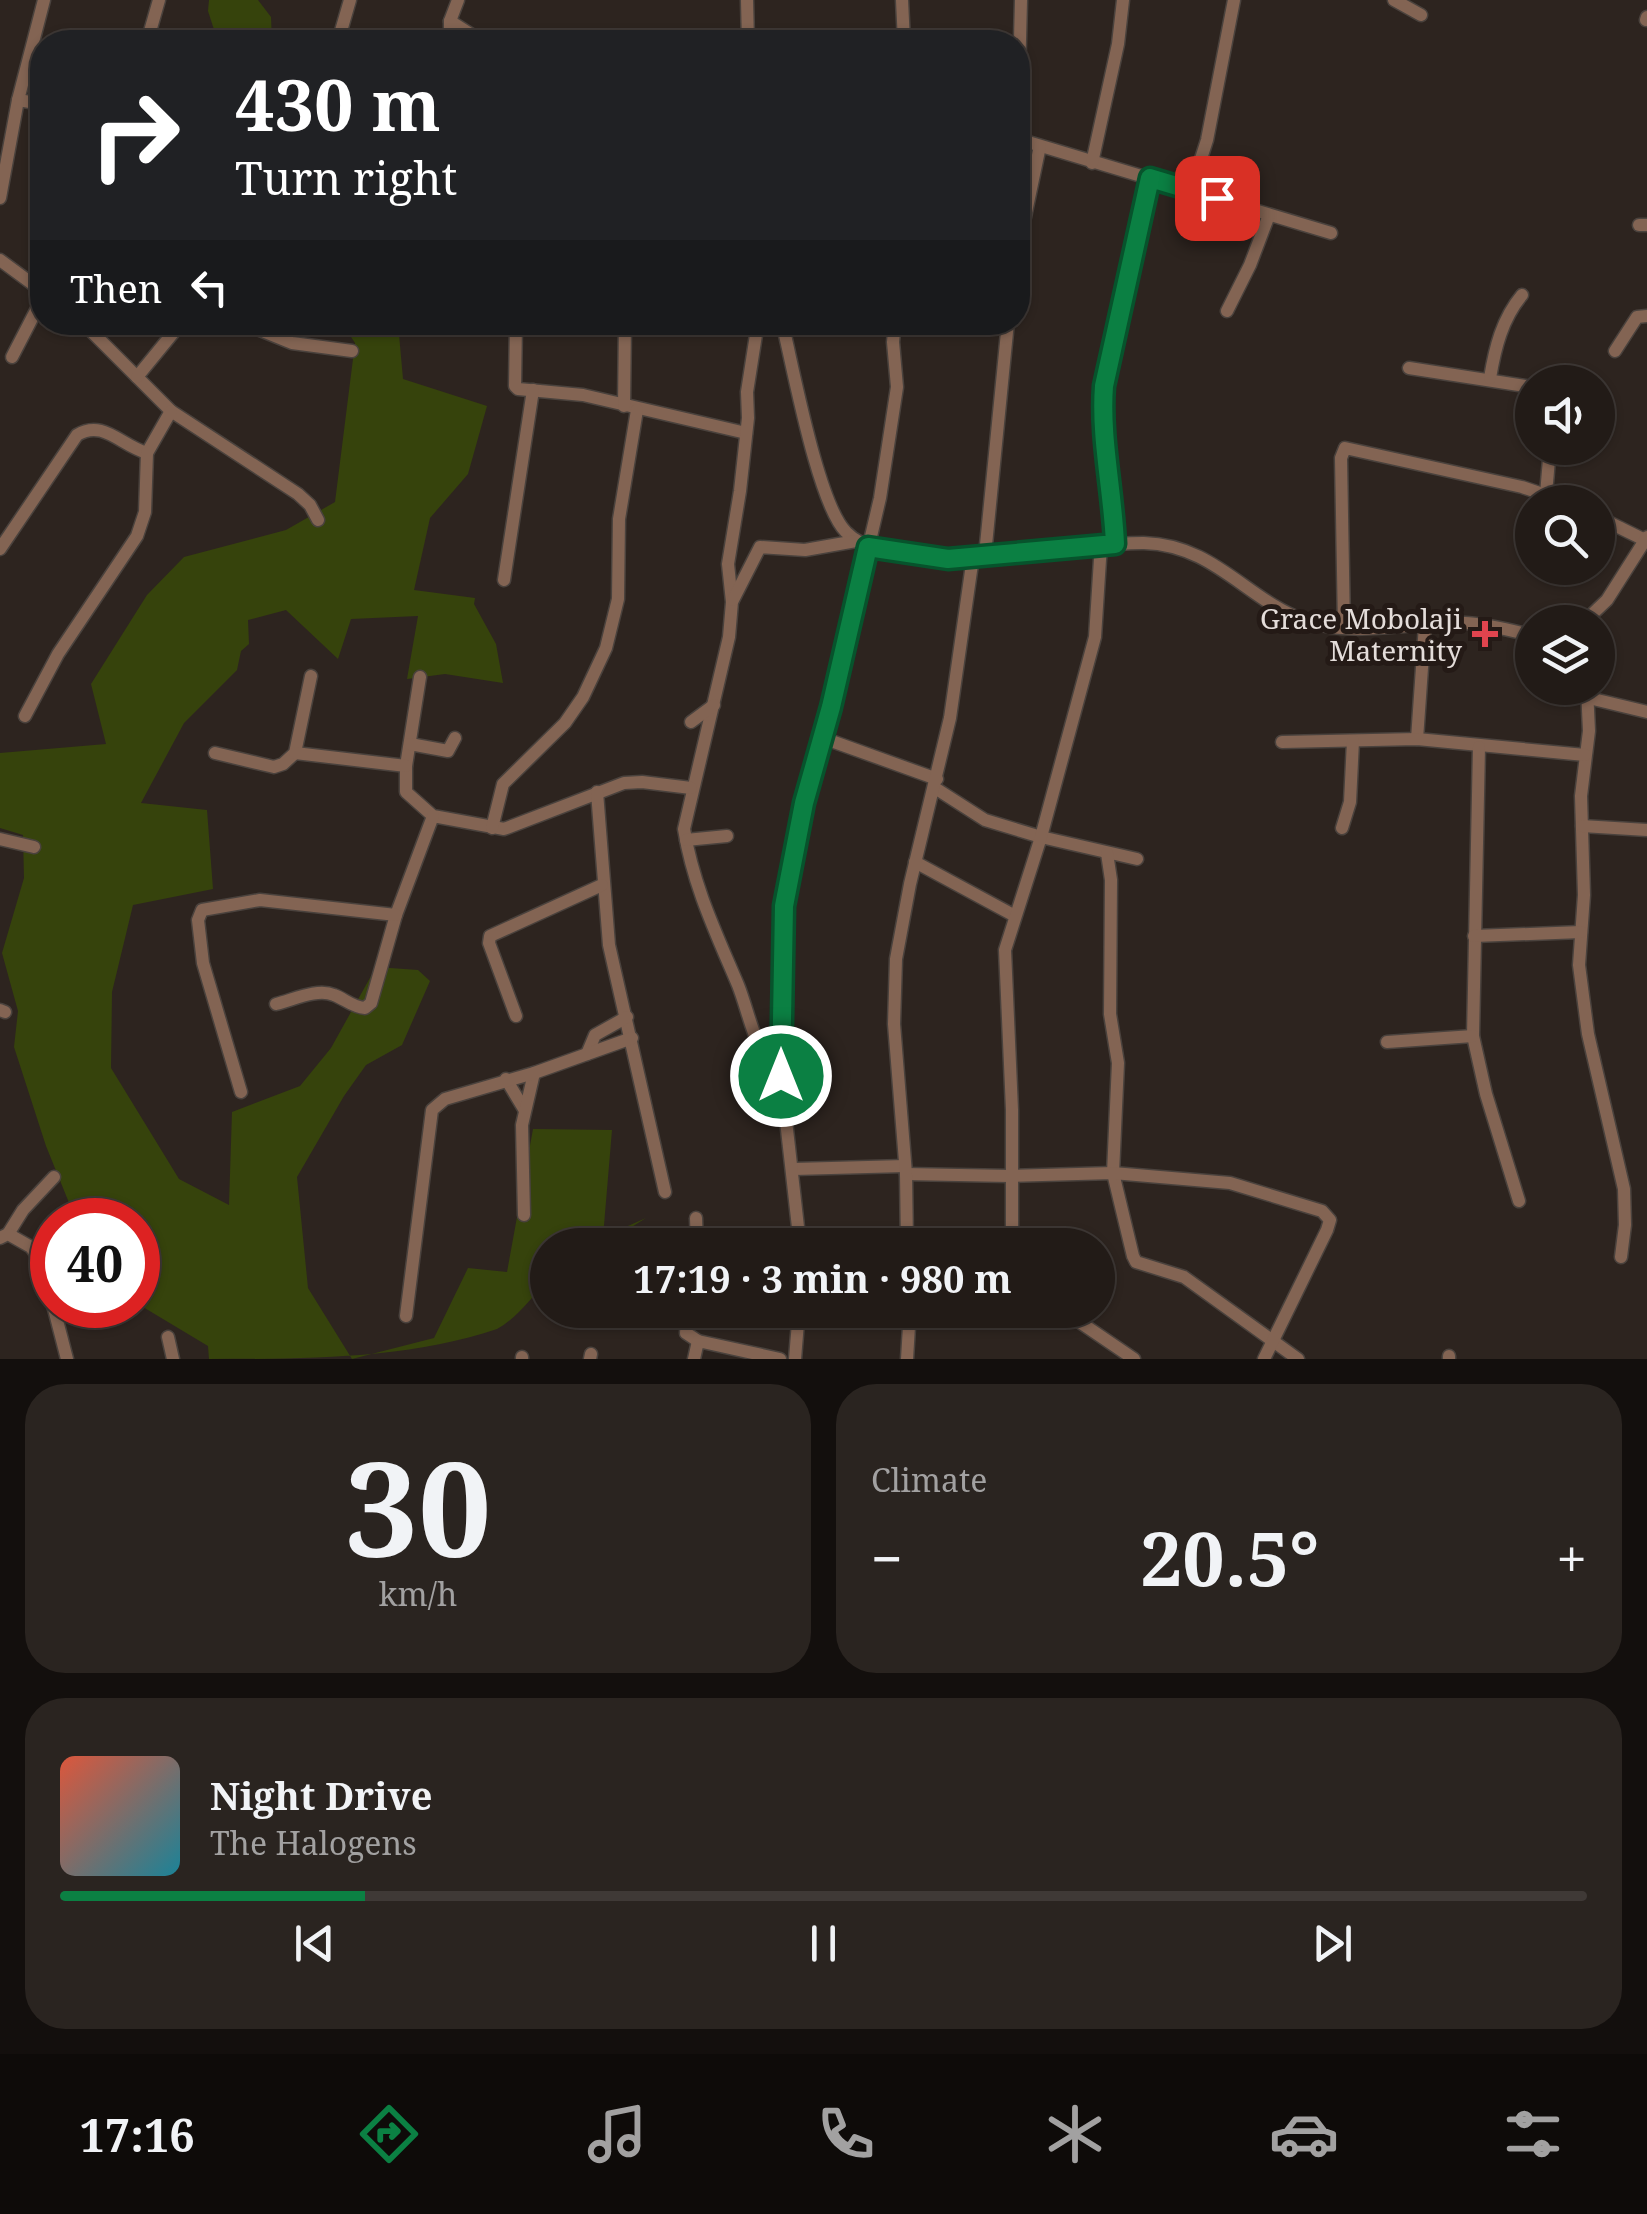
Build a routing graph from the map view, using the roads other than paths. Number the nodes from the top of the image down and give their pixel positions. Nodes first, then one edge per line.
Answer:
1 (44, 0) edge
2 (159, 0) edge
3 (350, 0) edge
4 (458, 0) edge
5 (747, 0) edge
6 (902, 0) edge
7 (1020, 0) edge
8 (1123, 0) edge
9 (1234, 0) edge
10 (1394, 0) edge
11 (1421, 15) dead end
12 (450, 21) junction
13 (36, 30) edge
14 (150, 30) edge
15 (341, 30) dead end
16 (450, 30) edge
17 (464, 30) edge
18 (748, 30) edge
19 (903, 30) edge
20 (1019, 30) edge
21 (30, 54) edge
22 (18, 100) junction
23 (30, 102) edge
24 (1030, 143) edge
25 (1040, 146) junction
26 (4, 154) edge
27 (1092, 163) junction
28 (1150, 178) junction
29 (1191, 190) junction
30 (1030, 193) edge
31 (0, 198) edge
32 (1269, 215) junction
33 (1331, 233) dead end
34 (0, 260) edge
35 (30, 281) edge
36 (1522, 295) dead end
37 (1226, 311) dead end
38 (1647, 316) edge
39 (30, 322) edge
40 (95, 335) edge
41 (171, 335) edge
42 (272, 335) edge
43 (516, 335) edge
44 (627, 335) edge
45 (756, 335) edge
46 (785, 335) edge
47 (894, 335) edge
48 (1006, 335) edge
49 (1615, 351) dead end
50 (352, 352) dead end
51 (12, 357) dead end
52 (1409, 368) dead end
53 (137, 376) junction
54 (1490, 378) junction
55 (1515, 383) edge
56 (532, 390) junction
57 (631, 408) junction
58 (171, 411) junction
59 (746, 433) junction
60 (147, 453) junction
61 (1515, 487) edge
62 (318, 520) dead end
63 (1615, 524) edge
64 (1646, 538) edge
65 (862, 544) junction
66 (1108, 544) junction
67 (0, 549) edge
68 (979, 556) junction
69 (504, 580) dead end
70 (732, 602) junction
71 (1602, 605) edge
72 (1425, 625) junction
73 (1344, 627) junction
74 (1515, 632) edge
75 (310, 676) dead end
76 (420, 677) dead end
77 (1615, 702) edge
78 (714, 705) junction
79 (1587, 705) edge
80 (1647, 712) edge
81 (25, 716) dead end
82 (690, 722) dead end
83 (455, 738) dead end
84 (823, 738) junction
85 (1417, 739) junction
86 (1352, 741) junction
87 (1282, 742) dead end
88 (410, 744) junction
89 (1478, 747) junction
90 (215, 753) dead end
91 (295, 753) junction
92 (1585, 755) junction
93 (406, 766) junction
94 (936, 784) junction
95 (691, 788) junction
96 (597, 792) junction
97 (434, 816) junction
98 (1582, 826) junction
99 (492, 828) junction
100 (1342, 828) dead end
101 (1647, 830) edge
102 (727, 836) dead end
103 (1041, 837) junction
104 (0, 839) edge
105 (686, 840) junction
106 (34, 848) dead end
107 (1107, 854) junction
108 (1137, 858) dead end
109 (916, 862) junction
110 (602, 885) junction
111 (396, 915) junction
112 (1015, 916) junction
113 (1581, 932) junction
114 (1474, 936) junction
115 (276, 1004) dead end
116 (516, 1016) dead end
117 (627, 1017) junction
118 (1473, 1036) junction
119 (632, 1038) junction
120 (1387, 1042) dead end
121 (587, 1054) junction
122 (534, 1073) junction
123 (781, 1076) junction
124 (506, 1079) junction
125 (242, 1092) dead end
126 (524, 1109) junction
127 (794, 1170) junction
128 (905, 1170) junction
129 (1113, 1173) junction
130 (1010, 1176) junction
131 (54, 1178) dead end
132 (665, 1192) dead end
133 (1519, 1202) dead end
134 (524, 1215) dead end
135 (696, 1218) dead end
136 (696, 1228) edge
137 (799, 1228) edge
138 (907, 1228) edge
139 (1012, 1228) edge
140 (4, 1236) edge
141 (30, 1247) edge
142 (1621, 1257) dead end
143 (406, 1316) dead end
144 (59, 1328) edge
145 (686, 1328) edge
146 (798, 1328) edge
147 (909, 1328) edge
148 (1088, 1328) edge
149 (168, 1337) dead end
150 (1272, 1339) junction
151 (698, 1341) junction
152 (67, 1359) edge
153 (174, 1359) edge
154 (694, 1359) edge
155 (780, 1359) edge
156 (795, 1359) edge
157 (907, 1359) edge
158 (1133, 1359) edge
159 (1264, 1359) edge
160 (1298, 1359) edge

1 - 13 street
2 - 14 street
3 - 15 street
4 - 12 street
5 - 18 street
6 - 19 street
7 - 20 street
8 - 27 street
9 - 29 street
10 - 11 street
12 - 16 street
12 - 17 street
21 - 22 street
22 - 23 street
22 - 26 street
24 - 25 street
25 - 27 street
25 - 30 street
26 - 31 street
27 - 28 street
28 - 29 street
28 - 66 street
29 - 32 street
32 - 33 street
32 - 37 street
34 - 35 street
36 - 54 street
38 - 49 street
39 - 51 street
40 - 53 street
41 - 53 street
42 - 50 street
43 - 56 street
44 - 57 street
45 - 59 street
46 - 65 street
47 - 65 street
48 - 68 street
52 - 54 street
53 - 58 street
54 - 55 street
56 - 57 street
56 - 69 street
57 - 59 street
57 - 99 street
58 - 60 street
58 - 62 street
59 - 70 street
60 - 67 street
60 - 81 street
61 - 73 street
63 - 64 street
64 - 71 street
65 - 68 street
65 - 70 street
65 - 84 street
66 - 68 street
66 - 73 street
66 - 103 street
68 - 94 street
70 - 78 street
72 - 73 street
72 - 74 street
72 - 85 street
75 - 91 street
76 - 88 street
77 - 80 street
78 - 82 street
78 - 95 street
79 - 92 street
83 - 88 street
84 - 94 street
84 - 123 street
85 - 86 street
85 - 89 street
86 - 87 street
86 - 100 street
88 - 93 street
89 - 92 street
89 - 114 street
90 - 91 street
91 - 93 street
92 - 98 street
93 - 97 street
94 - 103 street
94 - 109 street
95 - 96 street
95 - 105 street
96 - 99 street
96 - 110 street
97 - 99 street
97 - 111 street
98 - 101 street
98 - 113 street
102 - 105 street
103 - 107 street
103 - 112 street
104 - 106 street
105 - 123 street
107 - 108 street
107 - 129 street
109 - 112 street
109 - 128 street
110 - 116 street
110 - 117 street
111 - 115 street
111 - 125 street
112 - 130 street
113 - 114 street
113 - 142 street
114 - 118 street
117 - 119 street
117 - 121 street
118 - 120 street
118 - 133 street
119 - 121 street
119 - 132 street
121 - 122 street
122 - 124 street
122 - 126 street
123 - 127 street
124 - 126 street
124 - 143 street
126 - 134 street
127 - 128 street
127 - 137 street
128 - 130 street
128 - 138 street
129 - 130 street
129 - 150 street
129 - 150 street
130 - 139 street
131 - 140 street
135 - 136 street
140 - 141 street
144 - 152 street
145 - 151 street
146 - 156 street
147 - 157 street
148 - 158 street
149 - 153 street
150 - 159 street
150 - 160 street
151 - 154 street
151 - 155 street

